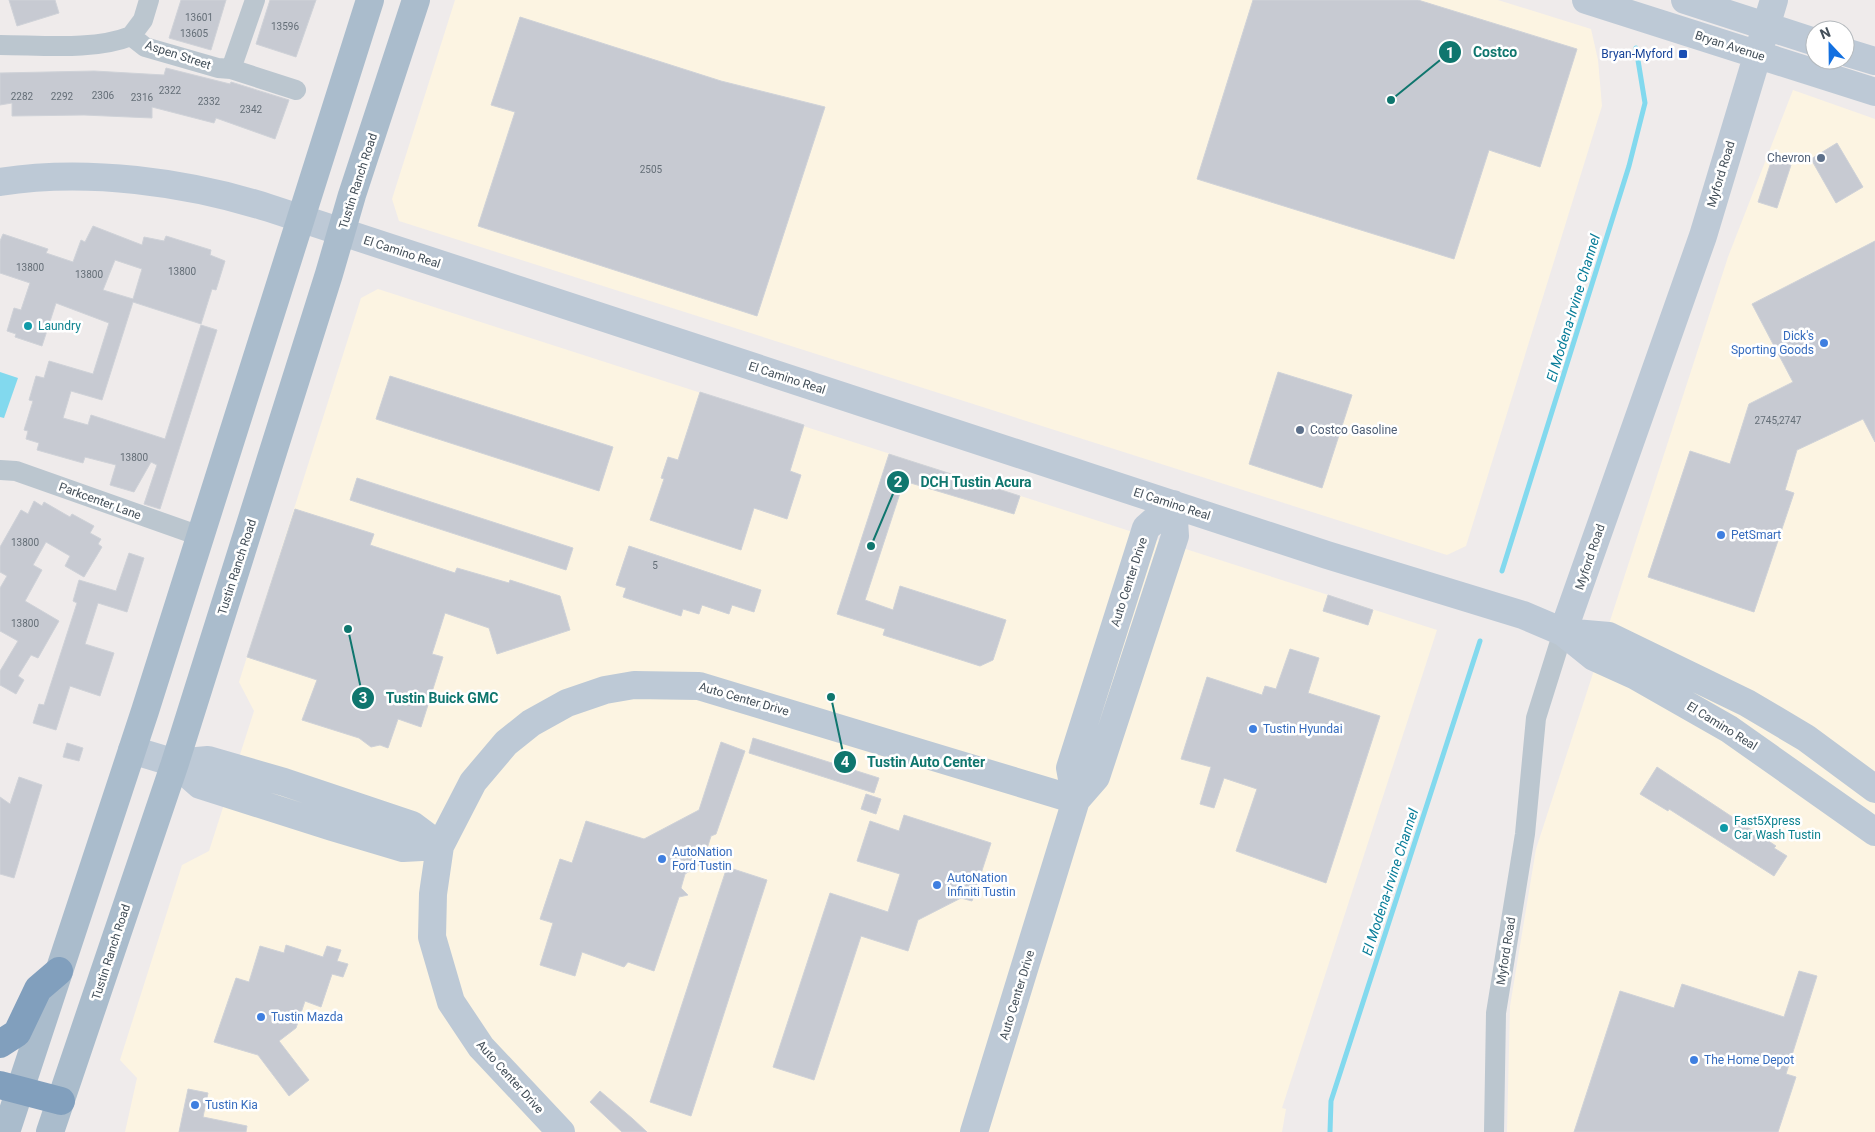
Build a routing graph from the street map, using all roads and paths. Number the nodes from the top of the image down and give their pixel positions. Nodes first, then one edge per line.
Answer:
1 (149, 0) edge
2 (255, 0) edge
3 (370, 0) edge
4 (416, 0) edge
5 (1586, 0) edge
6 (1685, 0) edge
7 (1774, 0) edge
8 (1766, 26) junction
9 (131, 36) junction
10 (1805, 39) edge
11 (0, 45) edge
12 (1757, 55) junction
13 (1855, 55) edge
14 (1875, 61) edge
15 (231, 69) junction
16 (296, 90) dead end
17 (1875, 92) edge
18 (0, 182) edge
19 (300, 218) junction
20 (341, 232) junction
21 (0, 470) edge
22 (1173, 504) junction
23 (200, 536) junction
24 (1563, 632) junction
25 (132, 750) junction
26 (174, 763) junction
27 (1875, 789) edge
28 (1076, 800) junction
29 (1875, 832) edge
30 (440, 846) junction
31 (59, 971) junction
32 (0, 1044) edge
33 (10, 1088) edge
34 (61, 1101) junction
35 (6, 1132) edge
36 (50, 1132) edge
37 (561, 1132) edge
38 (974, 1132) edge
39 (1494, 1132) edge

1 - 9 street
2 - 15 street
3 - 19 main road
4 - 20 main road, Tustin Ranch Road
5 - 12 main road, Bryan Avenue
6 - 8 main road
7 - 8 main road, Myford Road
8 - 10 main road
8 - 12 main road, Myford Road
9 - 11 street, Aspen Street
9 - 15 street, Aspen Street
12 - 17 main road, Bryan Avenue
12 - 24 main road, Myford Road
13 - 14 main road
15 - 16 street, Aspen Street
18 - 19 main road, El Camino Real
19 - 20 main road, El Camino Real
19 - 23 main road
20 - 22 main road, El Camino Real
20 - 26 main road, Tustin Ranch Road
21 - 23 street, Parkcenter Lane
22 - 24 main road, El Camino Real
22 - 28 main road, Auto Center Drive
23 - 25 main road
24 - 27 main road, El Camino Real
24 - 29 main road, El Camino Real
24 - 39 street, Myford Road
25 - 26 main road
25 - 31 main road
26 - 30 main road
26 - 34 main road, Tustin Ranch Road
28 - 30 main road, Auto Center Drive
28 - 38 main road, Auto Center Drive
30 - 37 main road, Auto Center Drive
31 - 32 highway
31 - 33 main road
33 - 34 highway
33 - 35 main road
34 - 36 main road, Tustin Ranch Road

